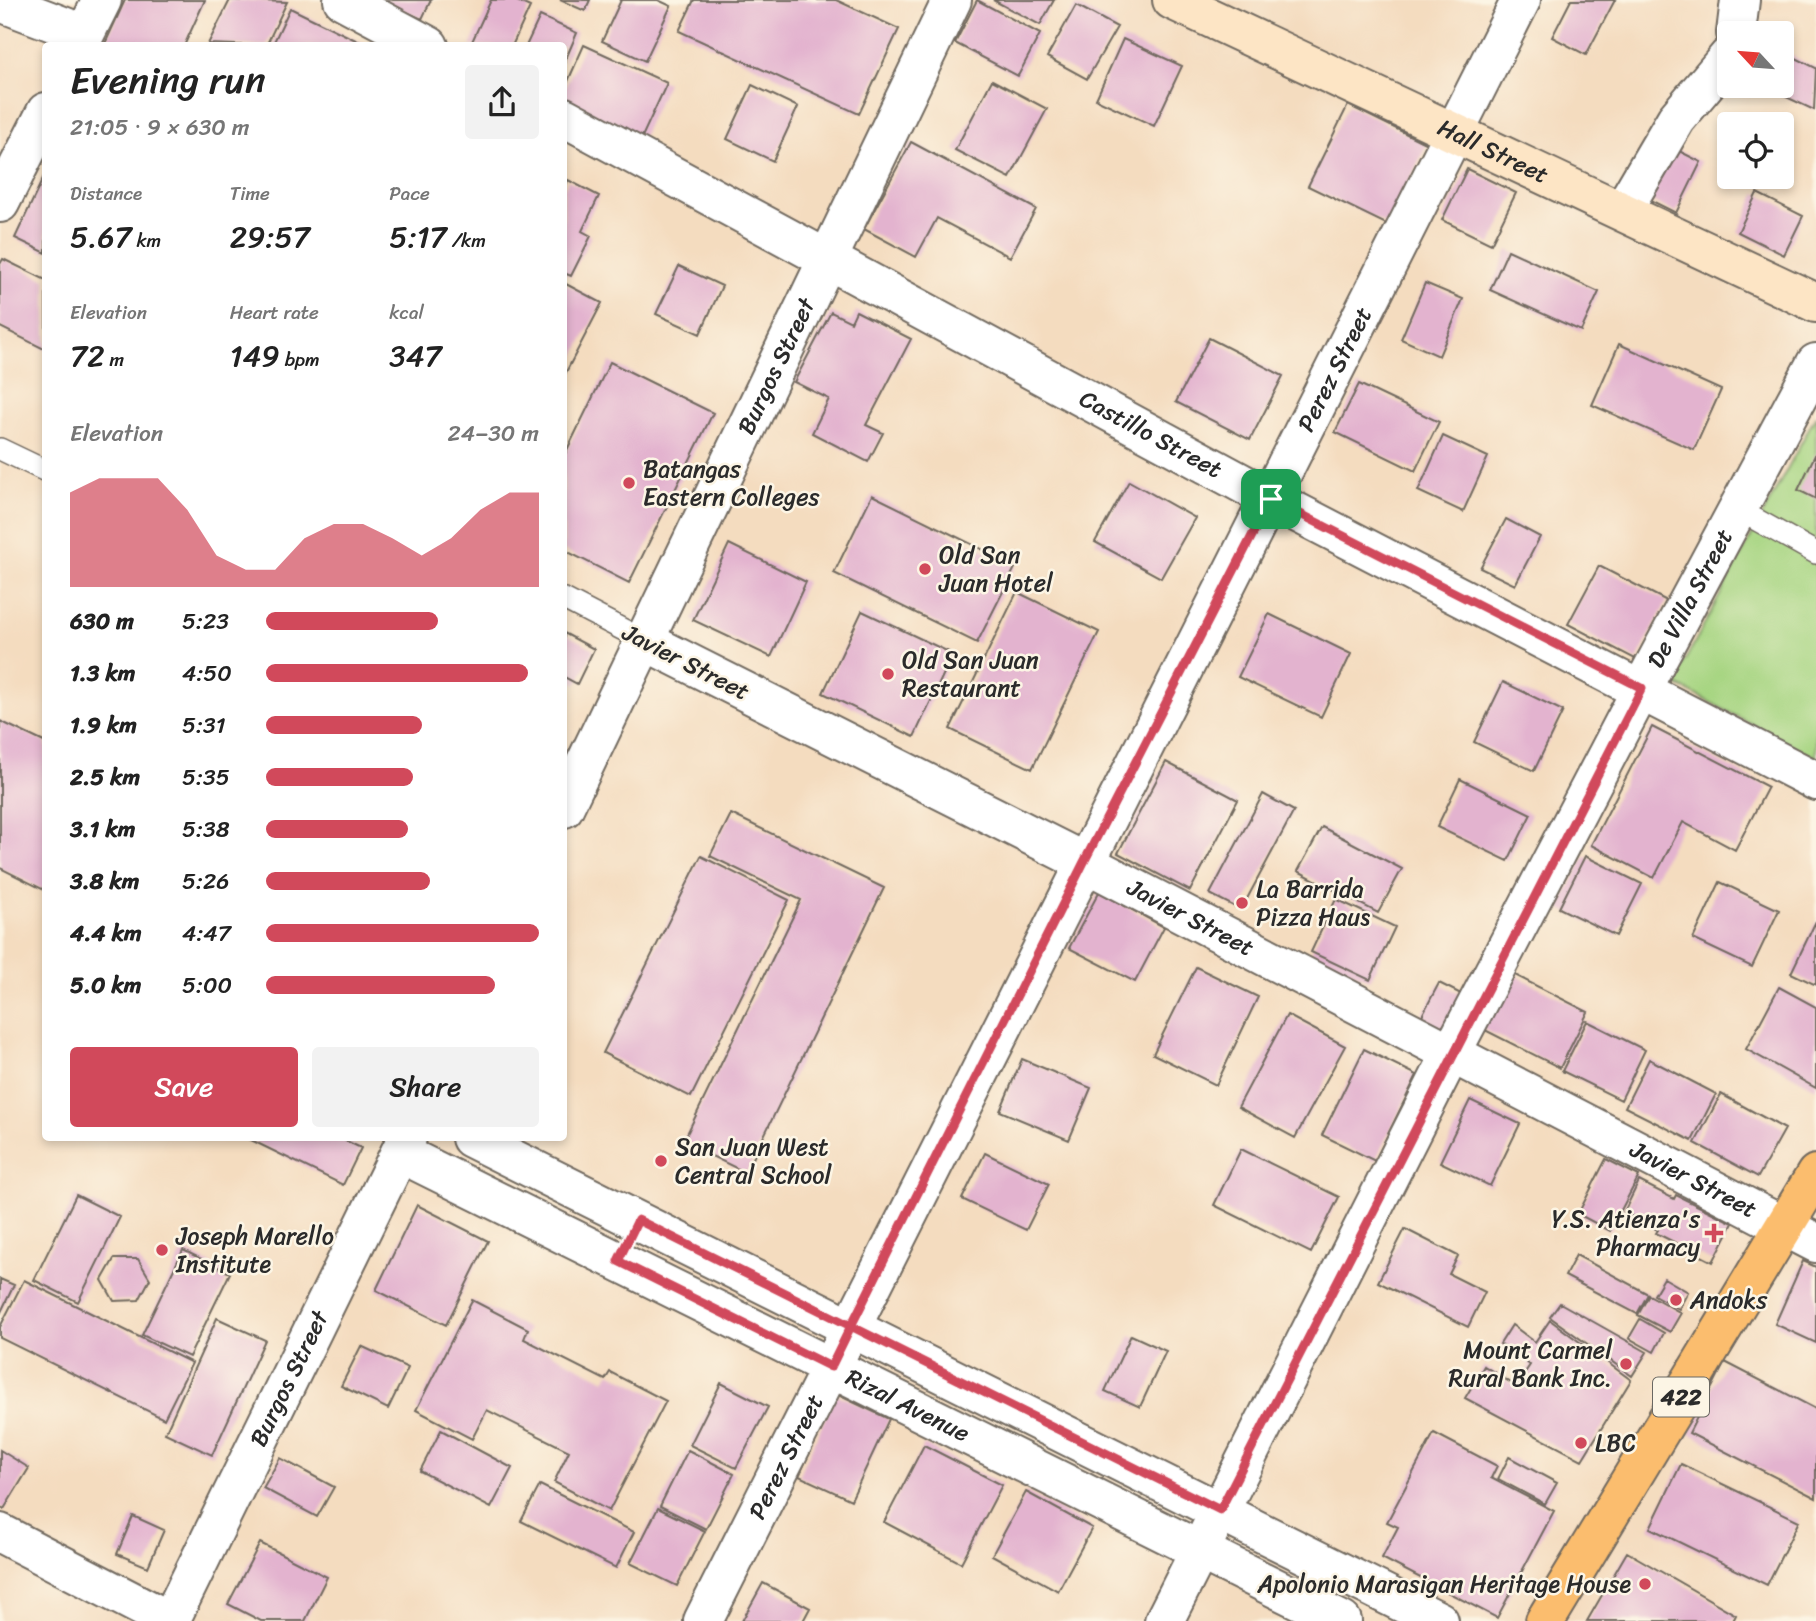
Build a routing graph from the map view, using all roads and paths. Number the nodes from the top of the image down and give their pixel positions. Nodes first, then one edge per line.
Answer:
1 (102, 0) edge
2 (343, 0) edge
3 (952, 0) edge
4 (1172, 0) edge
5 (1521, 0) edge
6 (1740, 0) edge
7 (0, 2) edge
8 (1737, 21) edge
9 (81, 40) edge
10 (422, 42) edge
11 (1717, 70) edge
12 (42, 118) edge
13 (567, 119) edge
14 (1454, 132) junction
15 (3, 189) edge
16 (1622, 211) junction
17 (829, 259) junction
18 (1816, 303) edge
19 (1816, 363) edge
20 (0, 449) edge
21 (42, 469) edge
22 (1271, 499) junction
23 (1739, 510) junction
24 (1816, 553) edge
25 (567, 601) edge
26 (643, 640) junction
27 (1642, 688) junction
28 (1816, 781) edge
29 (567, 801) edge
30 (1084, 862) junction
31 (1452, 1052) junction
32 (477, 1141) edge
33 (404, 1145) edge
34 (1816, 1174) edge
35 (638, 1220) junction
36 (1800, 1235) edge
37 (618, 1261) junction
38 (851, 1326) junction
39 (831, 1367) junction
40 (1220, 1510) junction
41 (0, 1533) edge
42 (1200, 1550) junction
43 (170, 1621) edge
44 (703, 1621) edge
45 (1164, 1621) edge
46 (1342, 1621) edge
47 (1439, 1621) edge
48 (1545, 1621) edge

1 - 9 street
2 - 10 street
3 - 17 street, Burgos Street
4 - 14 main road, Hall Street
5 - 14 street, Perez Street
6 - 8 street
7 - 9 street
11 - 16 street
12 - 15 street
13 - 17 street, Castillo Street
14 - 16 main road, Hall Street
14 - 22 street, Perez Street
16 - 18 main road, Hall Street
17 - 22 street, Castillo Street
17 - 26 street, Burgos Street
19 - 23 street, De Villa Street
20 - 21 lane
22 - 27 street, Castillo Street
22 - 30 street, Perez Street
23 - 24 lane
23 - 27 street, De Villa Street
25 - 26 lane, Javier Street
26 - 29 street, Burgos Street
26 - 30 street, Javier Street
27 - 28 street, Castillo Street
27 - 31 street, De Villa Street
30 - 31 street, Javier Street
30 - 38 street, Perez Street
31 - 36 street, Javier Street
31 - 40 street, De Villa Street
32 - 35 street, Rizal Avenue
33 - 37 street, Rizal Avenue
33 - 43 street, Burgos Street
34 - 36 main road, 422
35 - 37 street
35 - 38 street, Rizal Avenue
36 - 48 main road, 422
37 - 39 street, Rizal Avenue
38 - 39 street, Perez Street
38 - 40 street, Rizal Avenue
39 - 42 street, Rizal Avenue
39 - 44 street, Perez Street
40 - 42 street, De Villa Street
40 - 47 street, Rizal Avenue
41 - 43 street
42 - 45 street, De Villa Street
42 - 46 street, Rizal Avenue

